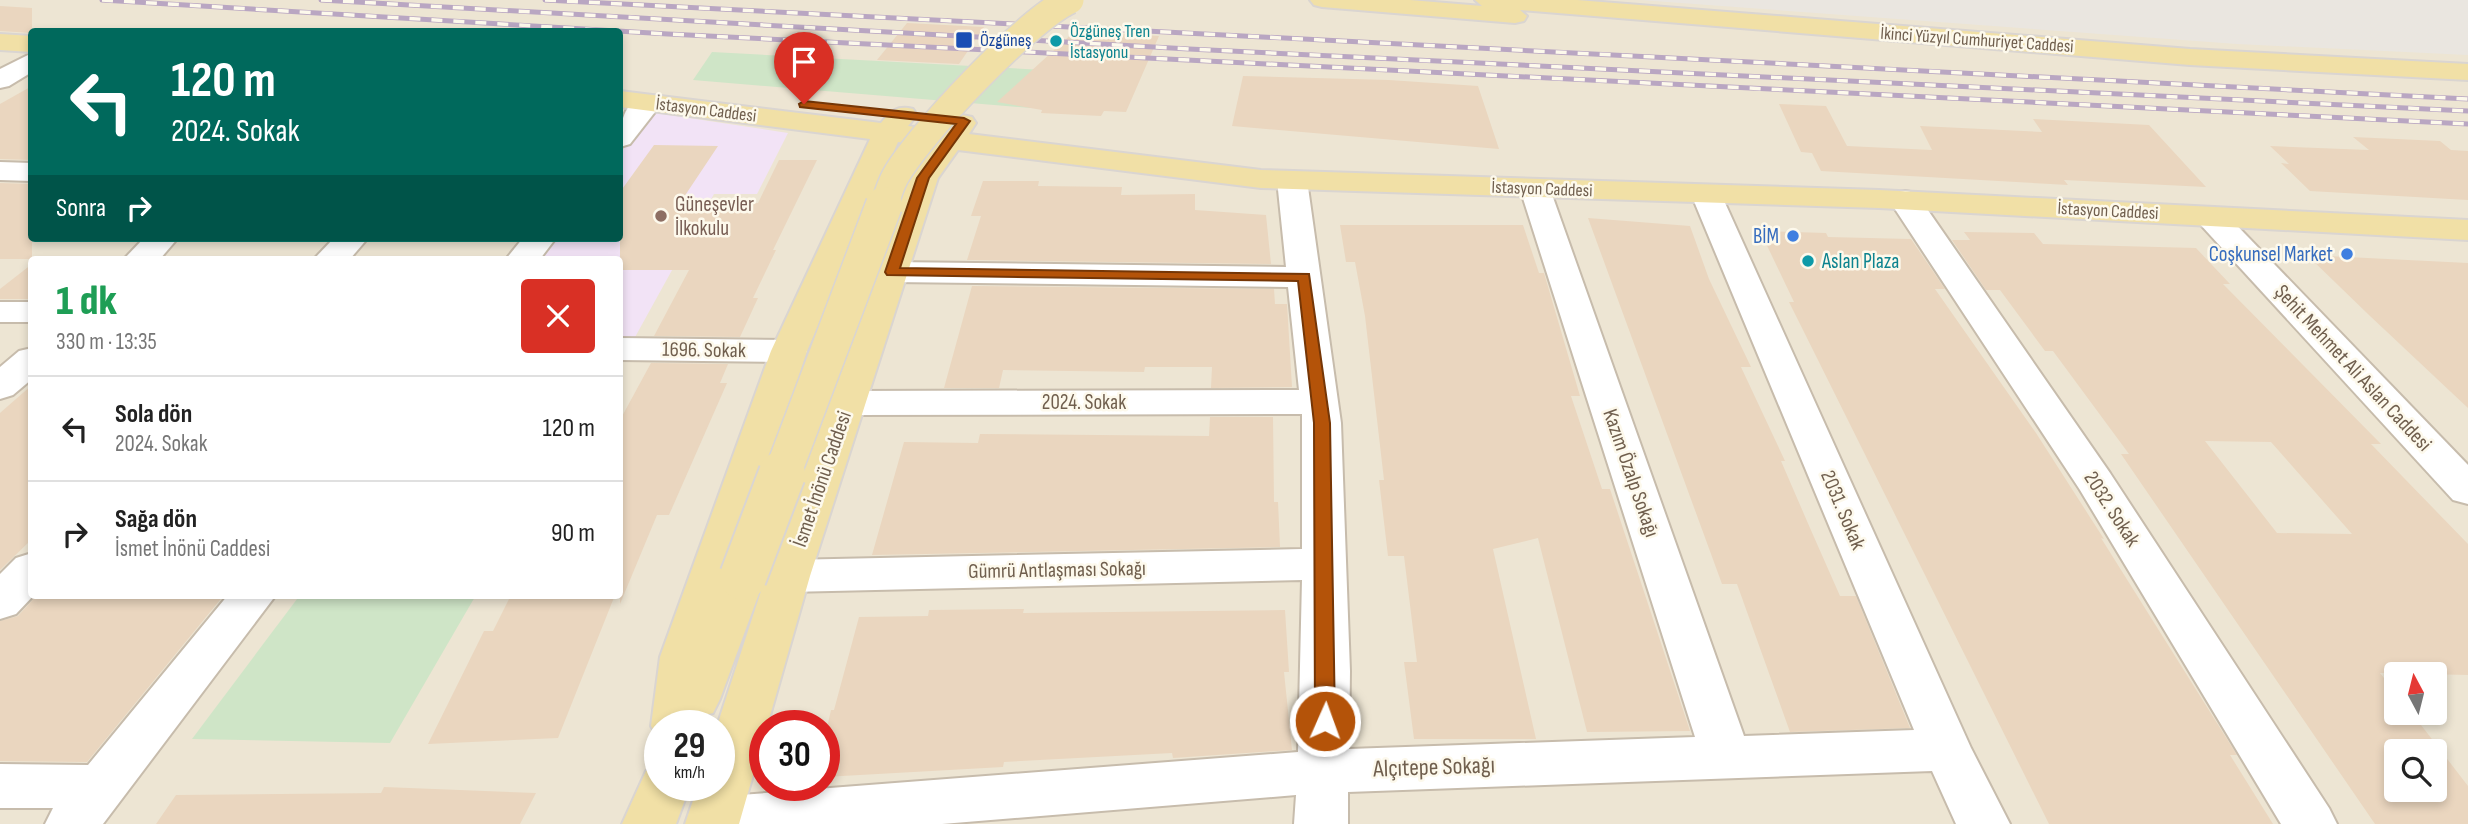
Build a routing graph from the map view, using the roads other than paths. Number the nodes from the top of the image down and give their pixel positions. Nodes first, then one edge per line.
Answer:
1 (1070, 0) edge
2 (1322, 0) edge
3 (1488, 0) edge
4 (0, 42) edge
5 (28, 44) edge
6 (0, 55) edge
7 (2190, 57) junction
8 (28, 58) edge
9 (28, 62) edge
10 (2468, 72) edge
11 (0, 80) edge
12 (623, 84) edge
13 (623, 99) edge
14 (648, 103) junction
15 (896, 124) junction
16 (956, 131) junction
17 (623, 134) edge
18 (0, 171) edge
19 (28, 172) edge
20 (1292, 180) junction
21 (1535, 189) junction
22 (1706, 194) junction
23 (1905, 200) junction
24 (2468, 208) edge
25 (2210, 216) junction
26 (2468, 230) edge
27 (158, 242) edge
28 (348, 242) edge
29 (537, 242) edge
30 (144, 256) edge
31 (334, 256) edge
32 (525, 256) edge
33 (892, 272) junction
34 (1304, 277) junction
35 (0, 312) edge
36 (28, 312) edge
37 (623, 349) edge
38 (789, 351) junction
39 (28, 362) edge
40 (0, 387) edge
41 (1320, 402) junction
42 (848, 403) junction
43 (2427, 447) junction
44 (2468, 449) edge
45 (2468, 490) edge
46 (1325, 564) junction
47 (28, 573) edge
48 (788, 576) junction
49 (251, 599) edge
50 (0, 601) edge
51 (678, 710) edge
52 (692, 710) edge
53 (1947, 750) junction
54 (1727, 758) junction
55 (1324, 771) junction
56 (0, 786) edge
57 (658, 801) edge
58 (86, 806) edge
59 (713, 822) edge
60 (649, 824) edge
61 (1321, 824) edge
62 (1983, 824) edge
63 (2310, 824) edge

1 - 52 main road, bridge
2 - 7 main road
3 - 7 main road, İkinci Yüzyıl Cumhuriyet Caddesi
4 - 5 main road
6 - 8 main road
7 - 10 main road, İkinci Yüzyıl Cumhuriyet Caddesi
9 - 11 street
12 - 15 main road, İstasyon Caddesi
13 - 14 main road, İstasyon Caddesi
14 - 15 main road, İstasyon Caddesi
14 - 17 street
15 - 16 main road, İstasyon Caddesi
15 - 38 main road
16 - 20 main road, İstasyon Caddesi
16 - 24 main road, İstasyon Caddesi
16 - 33 main road, İsmet İnönü Caddesi
18 - 19 street
20 - 21 main road, İstasyon Caddesi
20 - 34 street
21 - 22 main road, İstasyon Caddesi
21 - 54 street, Kazım Özalp Sokağı
22 - 23 main road, İstasyon Caddesi
22 - 53 street, 2031. Sokak
23 - 25 main road, İstasyon Caddesi
23 - 63 street, 2032. Sokak
25 - 26 main road, İstasyon Caddesi
25 - 43 street, Şehit Mehmet Ali Aslan Caddesi
27 - 30 street
28 - 31 street
29 - 32 street
33 - 34 street
33 - 42 main road, İsmet İnönü Caddesi
34 - 41 street
35 - 36 street
37 - 38 street, 1696. Sokak
38 - 51 main road
39 - 40 street
41 - 42 street, 2024. Sokak
41 - 46 street
42 - 48 main road, İsmet İnönü Caddesi
43 - 44 street
43 - 45 street, Şehit Mehmet Ali Aslan Caddesi
46 - 48 street, Gümrü Antlaşması Sokağı
46 - 55 street
47 - 50 street
48 - 59 main road, İsmet İnönü Caddesi
49 - 58 street
53 - 54 street, Alçıtepe Sokağı
53 - 62 street, 2031. Sokak
54 - 55 street, Alçıtepe Sokağı
55 - 59 street, Alçıtepe Sokağı
55 - 61 street
56 - 58 street
57 - 60 main road

